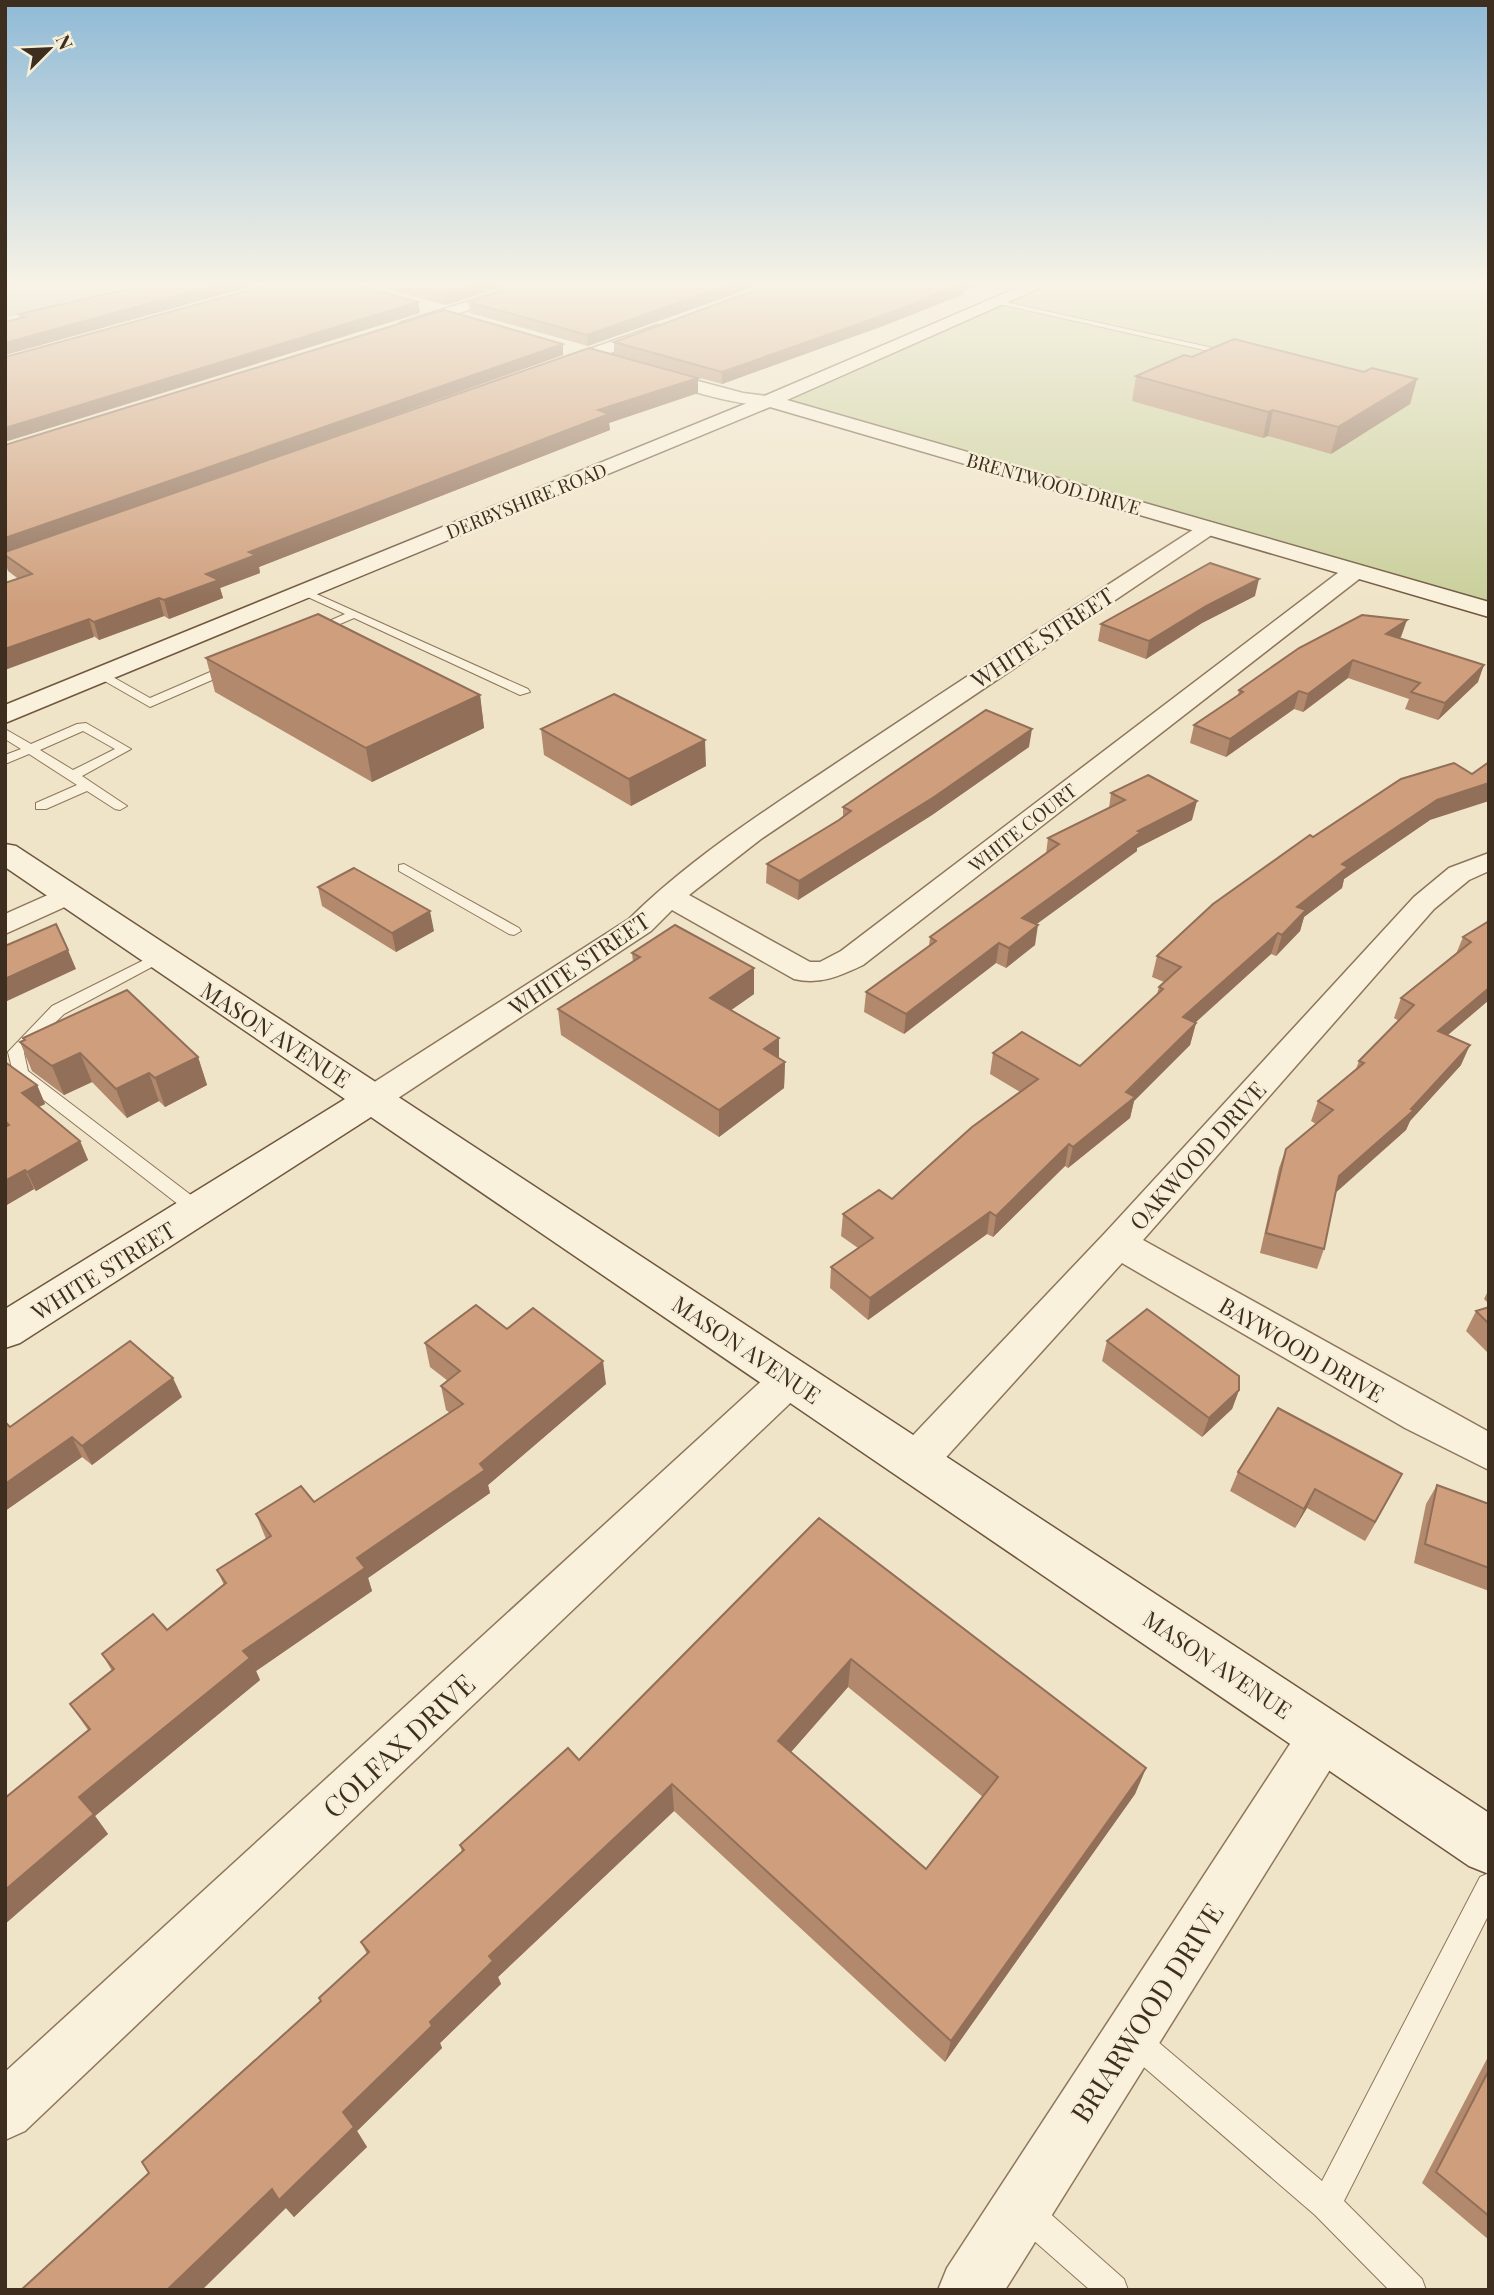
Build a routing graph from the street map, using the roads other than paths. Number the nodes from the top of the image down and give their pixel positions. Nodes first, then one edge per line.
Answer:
1 (709, 389) edge
2 (797, 389) edge
3 (769, 401) junction
4 (1209, 528) junction
5 (1355, 571) junction
6 (303, 591) junction
7 (1489, 610) edge
8 (354, 614) junction
9 (302, 637) edge
10 (239, 664) edge
11 (100, 676) junction
12 (524, 692) dead end
13 (5, 715) edge
14 (5, 733) edge
15 (30, 749) junction
16 (5, 760) edge
17 (72, 776) junction
18 (88, 785) junction
19 (41, 806) dead end
20 (120, 806) dead end
21 (5, 853) edge
22 (1489, 860) edge
23 (404, 868) dead end
24 (68, 895) junction
25 (669, 896) junction
26 (5, 925) edge
27 (514, 931) dead end
28 (158, 958) junction
29 (11, 1054) edge
30 (374, 1098) junction
31 (198, 1210) junction
32 (1118, 1243) junction
33 (5, 1331) edge
34 (791, 1378) junction
35 (1489, 1452) edge
36 (915, 1462) junction
37 (1324, 1735) junction
38 (1489, 1846) edge
39 (1489, 1886) edge
40 (1130, 2038) junction
41 (5, 2111) edge
42 (1326, 2204) junction
43 (1021, 2208) junction
44 (969, 2290) edge
45 (1113, 2290) edge
46 (1411, 2290) edge

1 - 3 street, BRENTWOOD DRIVE
2 - 3 street, DERBYSHIRE ROAD
3 - 4 street, BRENTWOOD DRIVE
3 - 6 street, DERBYSHIRE ROAD
4 - 5 street, BRENTWOOD DRIVE
4 - 25 street, WHITE STREET
5 - 7 street, BRENTWOOD DRIVE
5 - 25 street, WHITE COURT
6 - 8 lane
6 - 11 street, DERBYSHIRE ROAD
8 - 9 lane
8 - 12 lane
10 - 11 lane
11 - 13 street, DERBYSHIRE ROAD
14 - 15 lane
15 - 16 lane
15 - 17 lane
15 - 17 lane
17 - 18 lane
18 - 19 lane
18 - 20 lane
21 - 24 street, MASON AVENUE
22 - 32 street, OAKWOOD DRIVE
23 - 27 lane
24 - 26 street
24 - 28 street, MASON AVENUE
25 - 30 street, WHITE STREET
28 - 29 lane
28 - 30 street, MASON AVENUE
29 - 31 lane
30 - 31 street, WHITE STREET
30 - 34 street, MASON AVENUE
31 - 33 street, WHITE STREET
32 - 35 street, BAYWOOD DRIVE
32 - 36 street, OAKWOOD DRIVE
34 - 36 street, MASON AVENUE
34 - 41 street, COLFAX DRIVE
36 - 37 street, MASON AVENUE
37 - 38 street, MASON AVENUE
37 - 40 street, BRIARWOOD DRIVE
39 - 42 lane
40 - 42 lane
40 - 43 street, BRIARWOOD DRIVE
42 - 46 lane
43 - 44 street, BRIARWOOD DRIVE
43 - 45 lane

